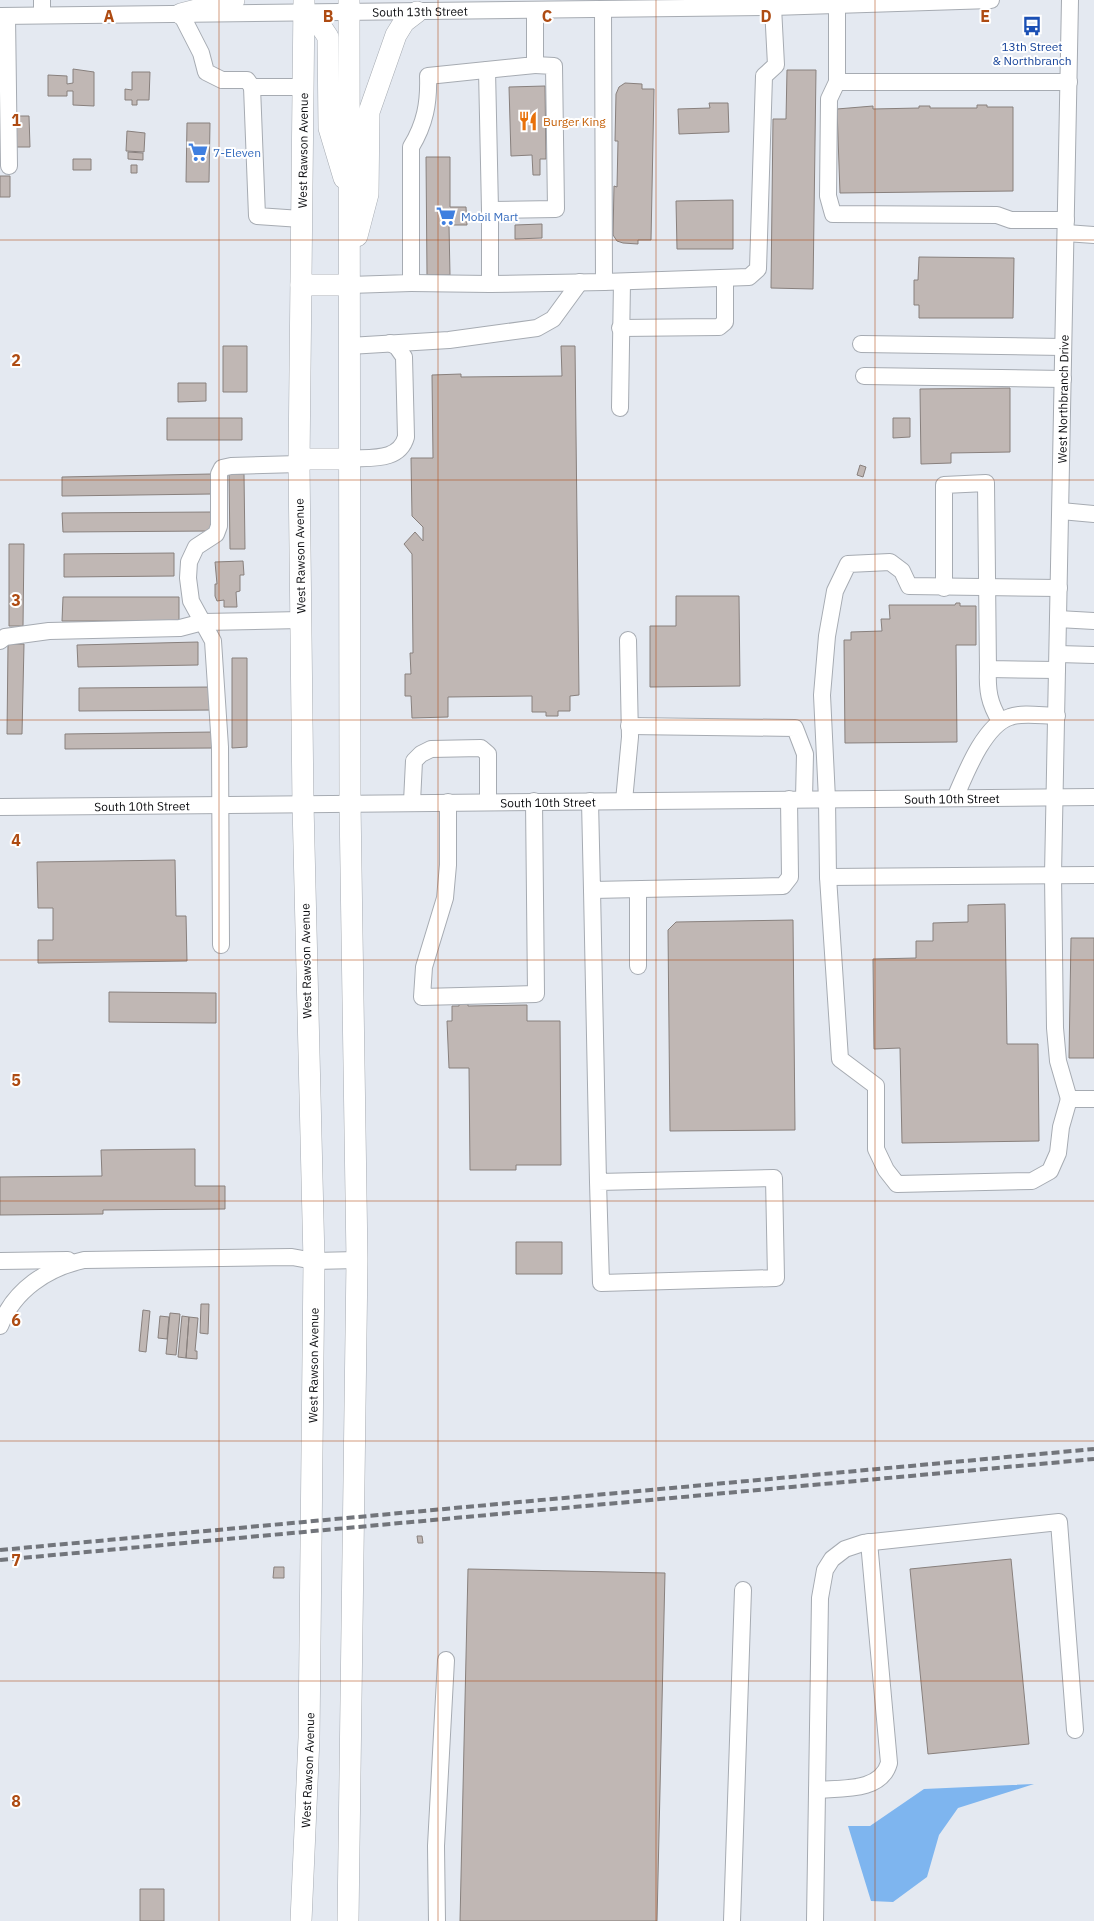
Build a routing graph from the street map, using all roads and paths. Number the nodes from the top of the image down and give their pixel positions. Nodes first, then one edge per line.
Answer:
1 (234, 0) edge
2 (991, 0) edge
3 (1070, 0) edge
4 (926, 1) edge
5 (799, 3) edge
6 (344, 4) edge
7 (416, 6) edge
8 (837, 6) junction
9 (304, 7) edge
10 (773, 7) junction
11 (42, 8) edge
12 (535, 10) junction
13 (603, 10) junction
14 (181, 14) junction
15 (3, 16) edge
16 (535, 65) junction
17 (487, 70) junction
18 (837, 82) junction
19 (1069, 82) junction
20 (252, 87) junction
21 (303, 87) junction
22 (9, 166) dead end
23 (350, 194) junction
24 (490, 210) junction
25 (301, 219) junction
26 (1066, 227) junction
27 (1094, 234) edge
28 (350, 263) junction
29 (725, 278) junction
30 (580, 282) junction
31 (604, 282) junction
32 (622, 282) junction
33 (411, 283) junction
34 (490, 284) junction
35 (301, 285) junction
36 (349, 285) junction
37 (620, 328) junction
38 (390, 343) junction
39 (861, 344) dead end
40 (349, 346) junction
41 (1064, 347) junction
42 (864, 376) dead end
43 (1063, 379) junction
44 (620, 408) dead end
45 (348, 459) junction
46 (299, 462) junction
47 (1060, 511) junction
48 (1094, 514) edge
49 (944, 588) junction
50 (987, 588) junction
51 (1059, 588) junction
52 (1058, 619) junction
53 (301, 620) junction
54 (1094, 621) edge
55 (203, 622) junction
56 (628, 640) dead end
57 (0, 641) edge
58 (1094, 655) edge
59 (1058, 662) junction
60 (988, 669) junction
61 (1057, 716) junction
62 (1000, 721) junction
63 (629, 726) junction
64 (1055, 797) junction
65 (1094, 797) edge
66 (955, 798) junction
67 (796, 799) junction
68 (827, 799) junction
69 (624, 800) junction
70 (534, 801) junction
71 (590, 801) junction
72 (412, 802) junction
73 (448, 802) junction
74 (488, 802) junction
75 (350, 803) junction
76 (303, 804) junction
77 (219, 805) junction
78 (0, 808) edge
79 (1054, 875) junction
80 (1094, 875) edge
81 (828, 876) junction
82 (592, 890) junction
83 (638, 890) junction
84 (221, 945) dead end
85 (638, 966) dead end
86 (1069, 1099) junction
87 (1094, 1099) edge
88 (598, 1182) junction
89 (84, 1260) junction
90 (357, 1260) junction
91 (0, 1261) edge
92 (314, 1261) junction
93 (0, 1326) edge
94 (869, 1542) junction
95 (743, 1590) dead end
96 (446, 1660) dead end
97 (1076, 1730) dead end
98 (817, 1790) junction
99 (301, 1921) edge
100 (348, 1921) edge
101 (437, 1921) edge
102 (732, 1921) edge
103 (815, 1921) edge

1 - 14 main road
2 - 4 street, South 13th Street
3 - 19 street, West Northbranch Drive
4 - 8 street, South 13th Street
5 - 8 street, South 13th Street
5 - 10 street, South 13th Street
6 - 7 street, South 13th Street
6 - 9 street, South 13th Street
6 - 23 main road
7 - 12 street, South 13th Street
7 - 28 main road
8 - 18 street
9 - 14 street, South 13th Street
9 - 21 main road, West Rawson Avenue
9 - 23 main road
10 - 13 street, South 13th Street
10 - 29 street
11 - 14 street, South 13th Street
11 - 15 street, South 13th Street
12 - 13 street, South 13th Street
12 - 16 street
13 - 31 street
14 - 20 street
15 - 22 street
16 - 17 street
16 - 24 street
17 - 24 street
17 - 33 street
18 - 19 street
18 - 26 street
19 - 26 street, West Northbranch Drive
20 - 21 street
20 - 25 street
21 - 25 main road, West Rawson Avenue
23 - 28 main road
24 - 34 street
25 - 35 main road, West Rawson Avenue
26 - 27 street
26 - 41 street, West Northbranch Drive
28 - 36 main road
29 - 32 street
29 - 37 street
30 - 31 street
30 - 34 street
30 - 38 street
31 - 32 street
32 - 37 street
33 - 34 street
33 - 36 street
35 - 36 main road
35 - 46 main road, West Rawson Avenue
36 - 40 main road
37 - 44 street
38 - 40 street
38 - 45 street
39 - 41 street
40 - 45 main road
41 - 43 street, West Northbranch Drive
42 - 43 street
43 - 47 street, West Northbranch Drive
45 - 46 main road
45 - 75 main road
46 - 53 main road, West Rawson Avenue
46 - 55 street
47 - 48 street
47 - 51 street, West Northbranch Drive
49 - 50 street
49 - 50 street
49 - 68 street
50 - 51 street
50 - 60 street
51 - 52 street, West Northbranch Drive
52 - 54 street
52 - 59 street, West Northbranch Drive
53 - 55 street
53 - 76 main road, West Rawson Avenue
55 - 57 street
55 - 77 street
56 - 63 street
58 - 59 street
59 - 60 street
59 - 61 street, West Northbranch Drive
60 - 62 street
61 - 62 street
61 - 64 street, West Northbranch Drive
62 - 66 street
63 - 67 street
63 - 69 street
64 - 65 street, South 10th Street
64 - 66 street, South 10th Street
64 - 79 street, West Northbranch Drive
66 - 68 street, South 10th Street
67 - 68 street, South 10th Street
67 - 69 street, South 10th Street
67 - 83 street
68 - 81 street
69 - 71 street, South 10th Street
70 - 71 street, South 10th Street
70 - 73 street
70 - 74 street, South 10th Street
71 - 82 street
72 - 73 street, South 10th Street
72 - 74 street
72 - 75 street, South 10th Street
73 - 74 street, South 10th Street
75 - 76 street, South 10th Street
75 - 90 main road
76 - 77 street, South 10th Street
76 - 92 main road, West Rawson Avenue
77 - 78 street, South 10th Street
77 - 84 street
79 - 80 street
79 - 81 street
79 - 86 street, West Northbranch Drive
81 - 86 street
82 - 83 street
82 - 88 street
83 - 85 street
86 - 87 street
88 - 88 street
89 - 91 street
89 - 92 street
89 - 93 street
90 - 92 street
90 - 100 main road
92 - 99 main road, West Rawson Avenue
94 - 97 street
94 - 98 street
94 - 98 street
95 - 102 street
96 - 101 street
98 - 103 street

